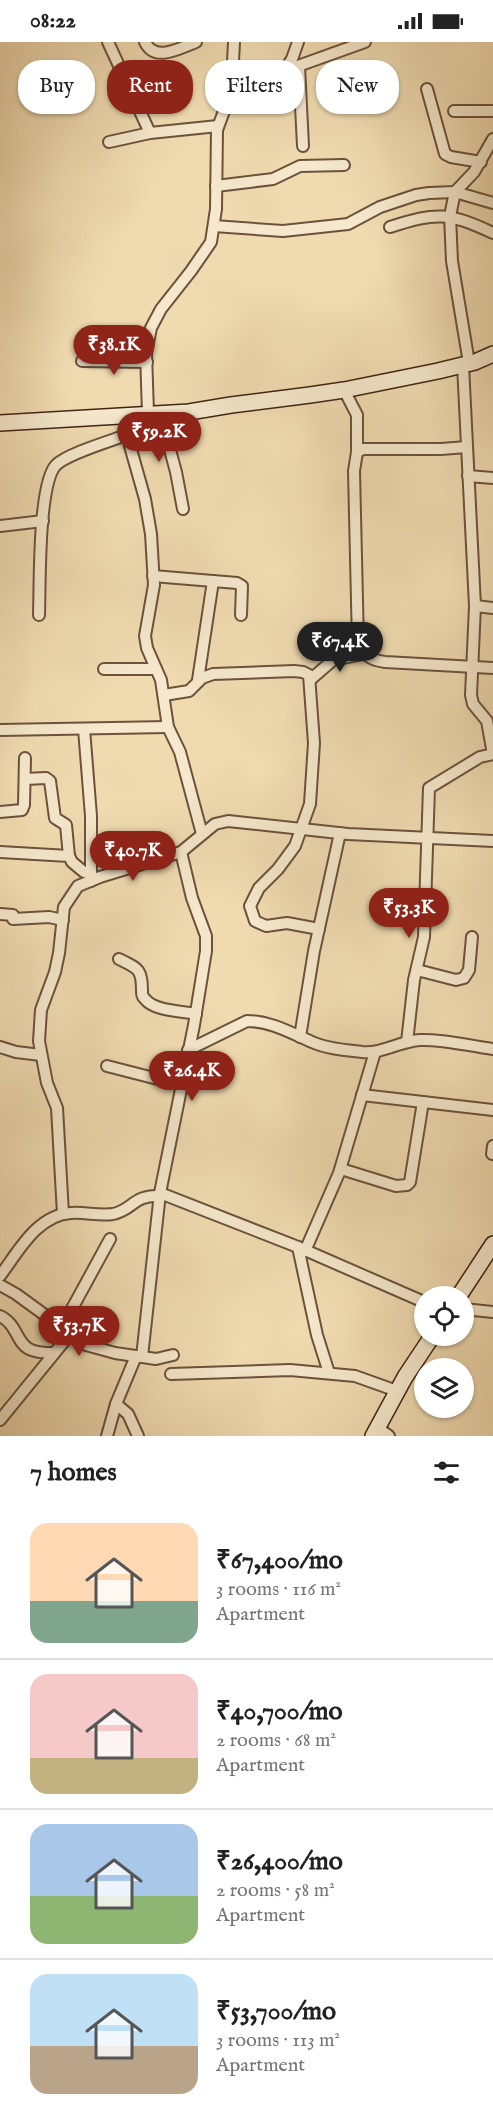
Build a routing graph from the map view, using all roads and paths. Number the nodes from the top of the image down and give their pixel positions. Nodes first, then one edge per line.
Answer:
1 (108, 42) edge
2 (145, 42) edge
3 (196, 42) edge
4 (234, 42) edge
5 (298, 42) edge
6 (365, 42) edge
7 (233, 60) edge
8 (291, 60) edge
9 (304, 64) edge
10 (427, 89) dead end
11 (454, 111) dead end
12 (493, 111) edge
13 (223, 114) edge
14 (301, 114) edge
15 (218, 126) junction
16 (150, 133) junction
17 (493, 139) edge
18 (109, 142) dead end
19 (303, 146) dead end
20 (481, 162) junction
21 (344, 165) dead end
22 (216, 186) junction
23 (455, 192) junction
24 (493, 203) edge
25 (450, 216) junction
26 (214, 226) junction
27 (390, 227) dead end
28 (493, 233) edge
29 (493, 354) edge
30 (82, 361) dead end
31 (147, 362) junction
32 (466, 364) junction
33 (344, 390) junction
34 (151, 413) junction
35 (0, 423) edge
36 (132, 433) junction
37 (467, 447) junction
38 (357, 452) junction
39 (468, 476) junction
40 (493, 478) edge
41 (183, 509) dead end
42 (43, 521) junction
43 (0, 526) edge
44 (153, 576) junction
45 (213, 581) junction
46 (475, 606) junction
47 (493, 608) edge
48 (39, 615) dead end
49 (240, 615) dead end
50 (363, 654) junction
51 (472, 667) junction
52 (493, 668) edge
53 (104, 669) dead end
54 (156, 669) junction
55 (198, 680) junction
56 (310, 680) junction
57 (164, 695) junction
58 (168, 727) junction
59 (84, 729) junction
60 (0, 730) edge
61 (493, 754) edge
62 (25, 758) dead end
63 (25, 779) junction
64 (0, 812) edge
65 (301, 829) junction
66 (340, 833) junction
67 (202, 834) junction
68 (428, 838) junction
69 (493, 841) edge
70 (0, 852) edge
71 (181, 852) junction
72 (69, 855) junction
73 (91, 877) junction
74 (0, 914) edge
75 (63, 920) junction
76 (319, 929) junction
77 (472, 938) dead end
78 (119, 959) dead end
79 (417, 970) junction
80 (196, 1014) junction
81 (300, 1036) junction
82 (407, 1042) junction
83 (0, 1047) edge
84 (493, 1049) edge
85 (188, 1050) junction
86 (375, 1052) junction
87 (41, 1055) junction
88 (107, 1066) dead end
89 (181, 1085) junction
90 (362, 1095) junction
91 (423, 1102) junction
92 (493, 1110) edge
93 (340, 1169) junction
94 (160, 1194) junction
95 (63, 1214) junction
96 (110, 1239) dead end
97 (493, 1244) edge
98 (301, 1249) junction
99 (0, 1276) edge
100 (0, 1285) edge
101 (466, 1286) edge
102 (414, 1298) edge
103 (474, 1310) edge
104 (493, 1312) edge
105 (0, 1316) edge
106 (66, 1330) junction
107 (426, 1346) edge
108 (54, 1353) junction
109 (173, 1355) dead end
110 (139, 1356) junction
111 (329, 1373) junction
112 (171, 1374) dead end
113 (397, 1391) junction
114 (116, 1404) junction
115 (0, 1420) edge
116 (381, 1434) edge
117 (107, 1436) edge
118 (138, 1436) edge

1 - 16 street
2 - 3 street
4 - 7 street
5 - 8 street
6 - 9 street
10 - 20 street
11 - 12 street
13 - 15 street
14 - 19 street
15 - 16 street
15 - 22 street
16 - 18 street
17 - 20 street
20 - 23 street
21 - 22 street
22 - 26 street
23 - 24 street
23 - 25 street
23 - 26 street
25 - 27 street
25 - 28 street
25 - 32 street
26 - 31 street
29 - 32 street
30 - 31 street
31 - 34 street
32 - 33 street
32 - 37 street
33 - 34 street
33 - 38 street
34 - 35 street
34 - 36 street
34 - 41 street
36 - 42 street
36 - 44 street
37 - 38 street
37 - 39 street
38 - 50 street
39 - 40 street
39 - 46 street
42 - 43 street
42 - 48 street
44 - 45 street
44 - 54 street
45 - 49 street
45 - 55 street
46 - 47 street
46 - 51 street
50 - 51 street
50 - 56 street
51 - 52 street
51 - 61 street
53 - 54 street
54 - 57 street
55 - 56 street
55 - 57 street
56 - 65 street
57 - 58 street
58 - 59 street
58 - 67 street
59 - 60 street
59 - 73 street
61 - 68 street
62 - 63 street
63 - 64 street
63 - 72 street
65 - 66 street
65 - 67 street
65 - 76 street
66 - 68 street
66 - 76 street
67 - 71 street
68 - 69 street
68 - 79 street
70 - 72 street
71 - 73 street
71 - 80 street
72 - 73 street
73 - 75 street
74 - 75 street
75 - 87 street
76 - 81 street
77 - 79 street
78 - 80 street
79 - 82 street
80 - 85 street
81 - 85 street
81 - 86 street
82 - 84 street
82 - 86 street
83 - 87 street
85 - 89 street
86 - 90 street
87 - 95 street
88 - 89 street
89 - 94 street
90 - 91 street
90 - 93 street
91 - 92 street
91 - 93 street
93 - 98 street
94 - 95 street
94 - 98 street
94 - 110 street
95 - 99 street
96 - 106 street
97 - 101 street
98 - 102 street
98 - 111 street
100 - 106 street
103 - 104 street
105 - 108 street
106 - 108 street
106 - 110 street
107 - 113 street
108 - 115 street
109 - 110 street
110 - 114 street
111 - 112 street
111 - 113 street
113 - 116 street
114 - 117 street
114 - 118 street

